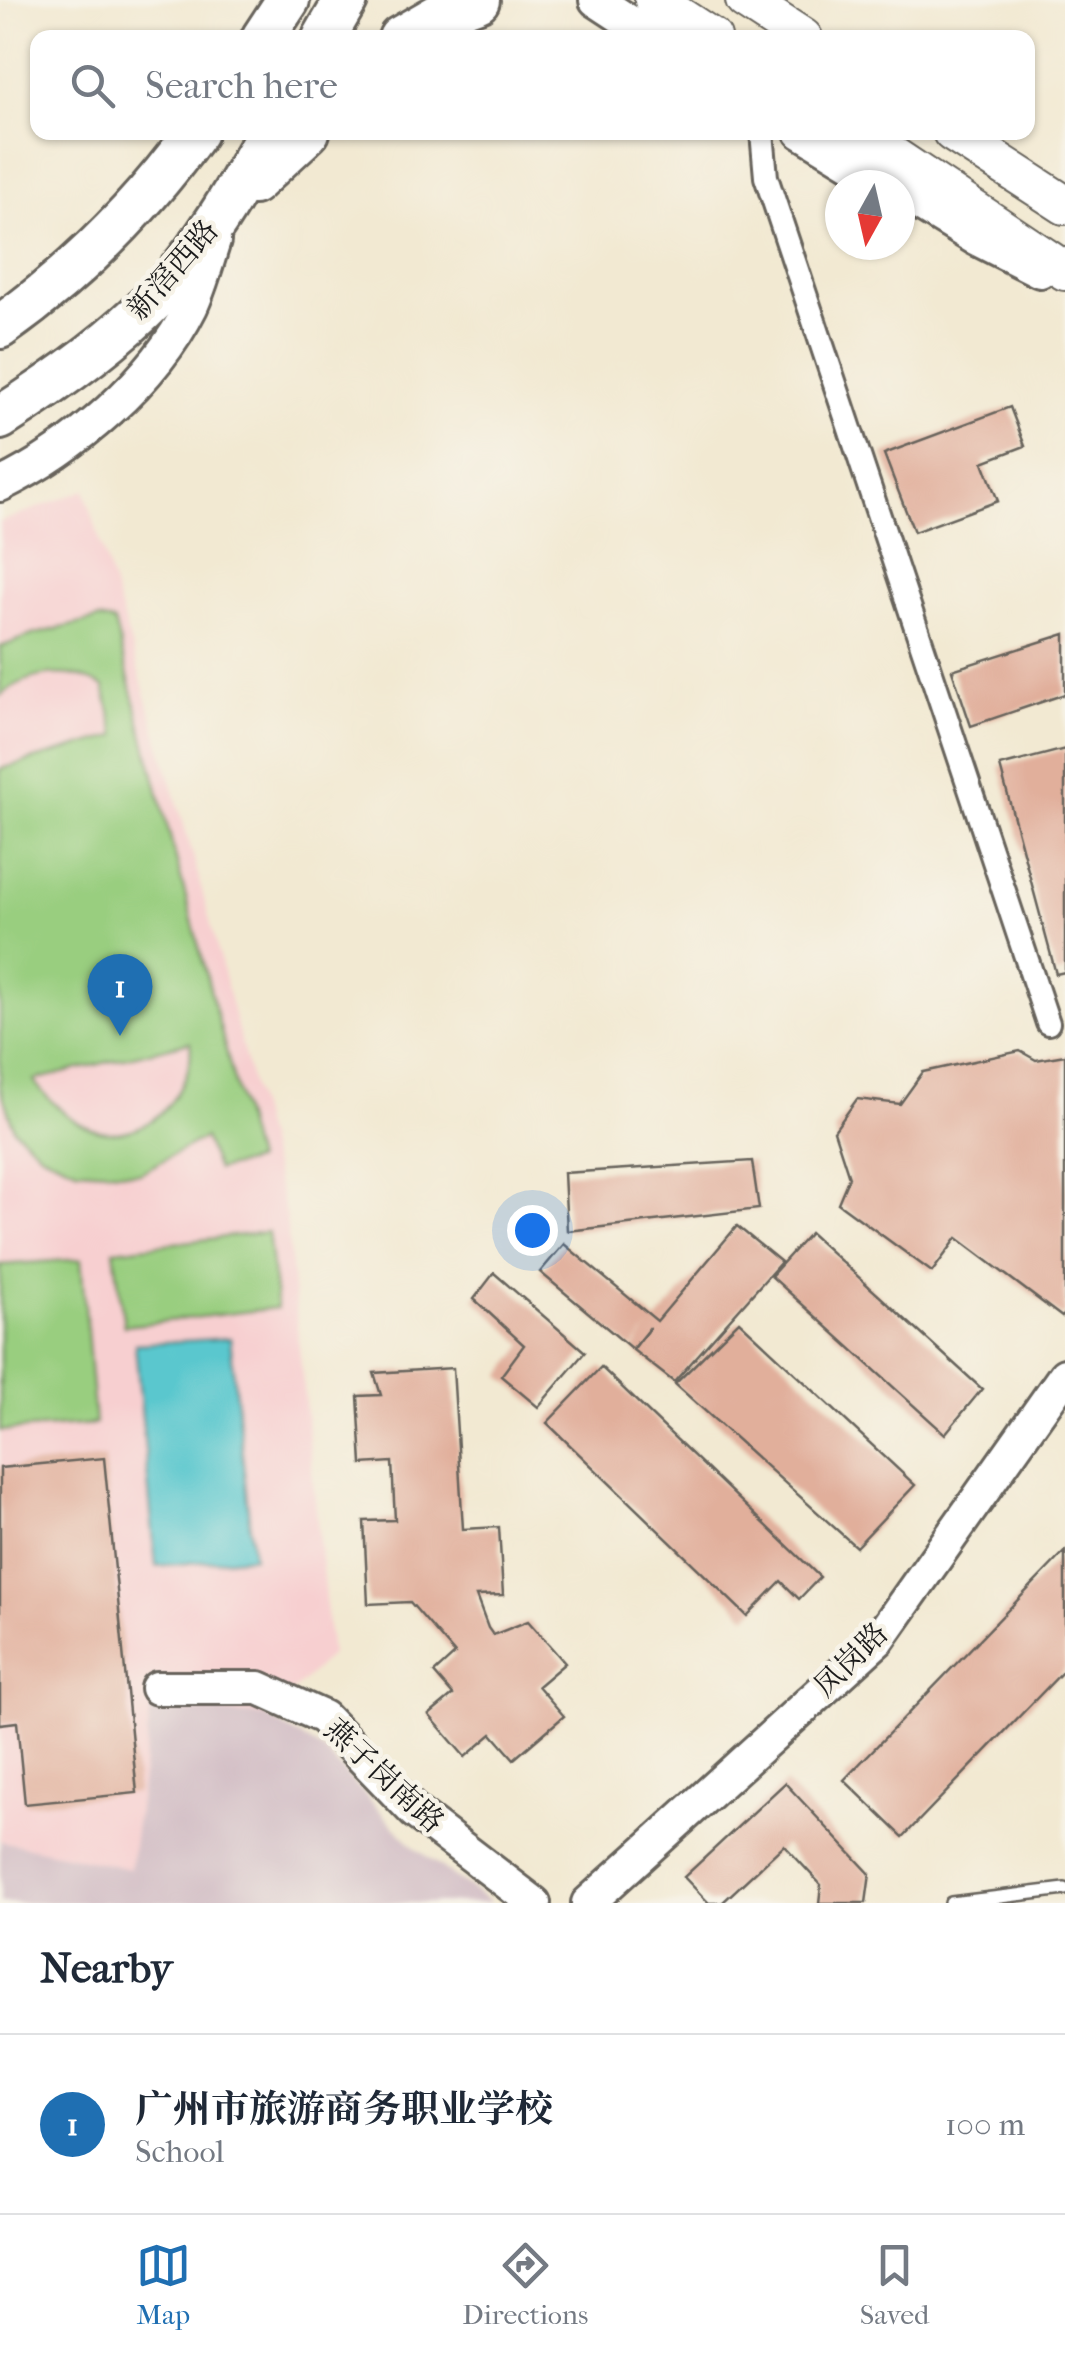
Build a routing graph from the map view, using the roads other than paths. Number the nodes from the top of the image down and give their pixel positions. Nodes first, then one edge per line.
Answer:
1 (346, 0) edge
2 (478, 0) edge
3 (596, 0) edge
4 (654, 0) edge
5 (744, 0) edge
6 (329, 30) edge
7 (414, 30) edge
8 (642, 30) edge
9 (700, 30) edge
10 (791, 30) edge
11 (190, 140) edge
12 (264, 140) edge
13 (299, 140) edge
14 (763, 140) edge
15 (814, 140) edge
16 (868, 140) edge
17 (964, 140) edge
18 (863, 170) edge
19 (915, 201) edge
20 (1065, 205) edge
21 (226, 207) junction
22 (1065, 272) edge
23 (1065, 284) edge
24 (0, 327) edge
25 (0, 418) edge
26 (0, 486) edge
27 (1048, 1023) dead end
28 (1065, 1375) edge
29 (157, 1688) dead end
30 (1065, 1889) edge
31 (534, 1903) edge
32 (588, 1903) edge
33 (951, 1903) edge

1 - 6 highway
2 - 7 highway
3 - 8 street
4 - 9 main road
5 - 10 main road
11 - 24 highway
12 - 21 highway, 新滘西路
13 - 21 highway
14 - 27 street
15 - 18 street
16 - 22 main road
17 - 20 main road
19 - 23 street
21 - 25 highway, 新滘西路
21 - 26 street
28 - 32 street, 凤岗路
29 - 31 street, 燕子岗南路
30 - 33 lane

